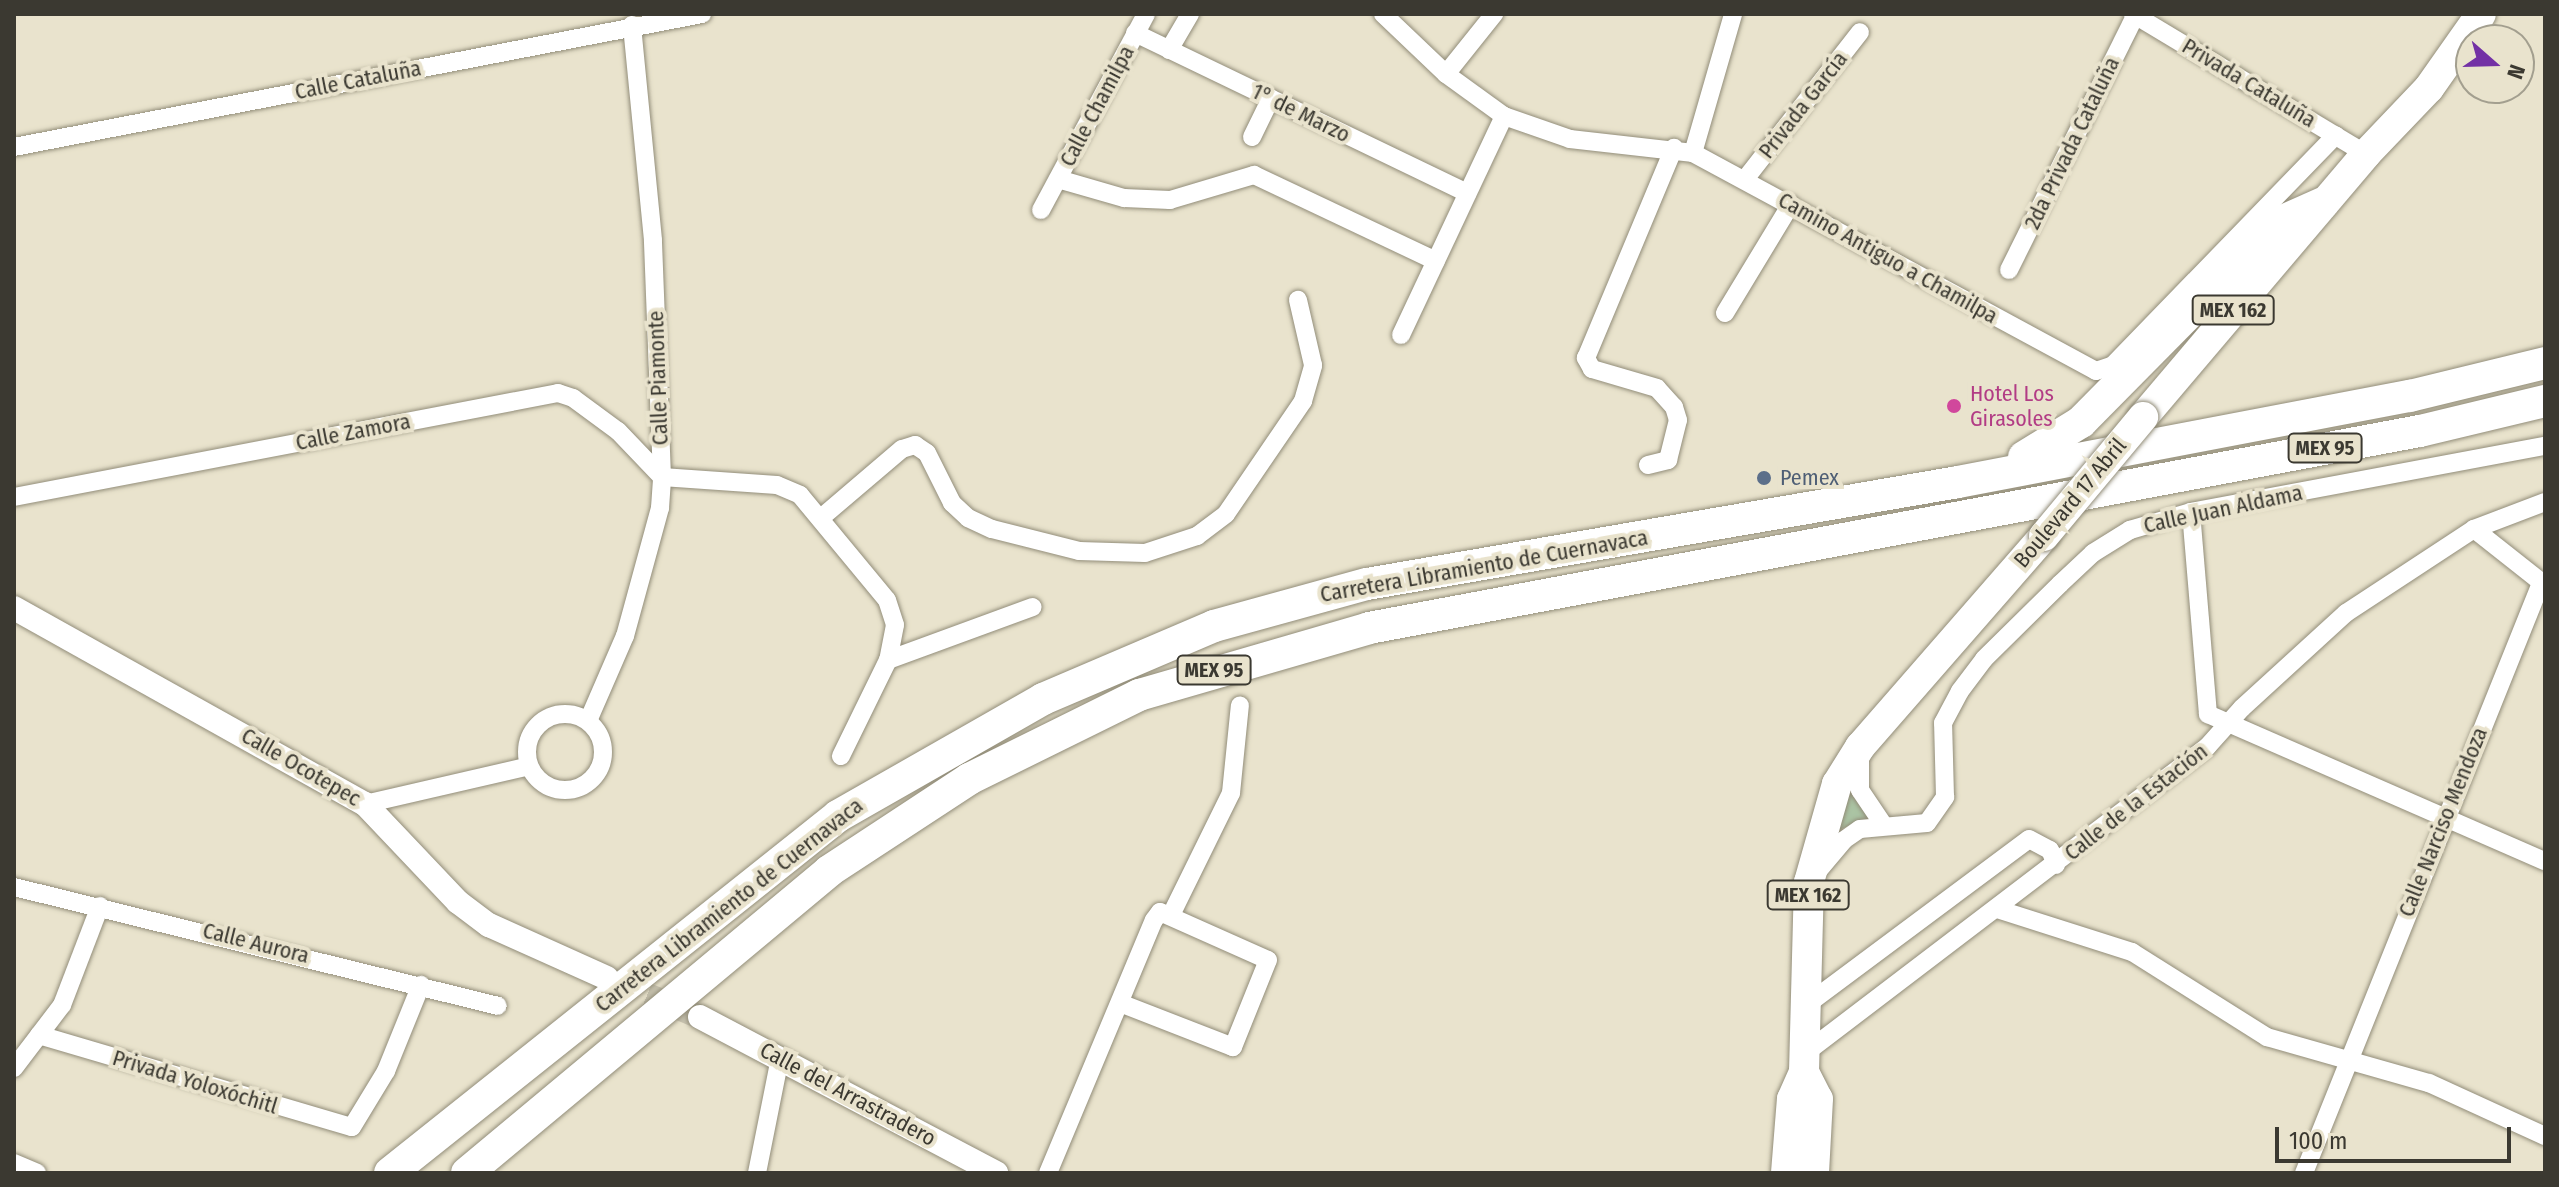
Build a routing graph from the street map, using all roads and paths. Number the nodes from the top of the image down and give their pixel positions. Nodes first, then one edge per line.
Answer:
1 (702, 14) edge
2 (1146, 14) edge
3 (1190, 14) edge
4 (1383, 14) edge
5 (1494, 14) edge
6 (1733, 14) edge
7 (2481, 14) edge
8 (2134, 15) edge
9 (632, 25) junction
10 (1860, 32) dead end
11 (1135, 33) junction
12 (1169, 50) junction
13 (1446, 74) junction
14 (1271, 98) junction
15 (1504, 116) junction
16 (2336, 135) junction
17 (1252, 137) dead end
18 (14, 147) edge
19 (1674, 148) junction
20 (1693, 153) junction
21 (2366, 154) junction
22 (1746, 178) junction
23 (1058, 179) junction
24 (1467, 193) junction
25 (2323, 203) junction
26 (1791, 204) junction
27 (1041, 210) dead end
28 (1436, 261) junction
29 (2009, 270) dead end
30 (1298, 300) dead end
31 (1725, 313) dead end
32 (1401, 335) dead end
33 (2545, 363) edge
34 (2545, 401) edge
35 (2545, 446) edge
36 (1648, 465) dead end
37 (662, 477) junction
38 (1958, 482) junction
39 (14, 497) edge
40 (2545, 502) edge
41 (2191, 512) junction
42 (822, 517) junction
43 (2474, 529) junction
44 (2543, 584) edge
45 (1033, 607) dead end
46 (14, 608) edge
47 (888, 660) junction
48 (1240, 705) dead end
49 (588, 721) junction
50 (2229, 723) junction
51 (1860, 747) junction
52 (841, 756) dead end
53 (529, 766) junction
54 (365, 804) junction
55 (2443, 817) junction
56 (1882, 823) junction
57 (2545, 861) edge
58 (2056, 865) junction
59 (1809, 882) junction
60 (14, 887) edge
61 (100, 906) junction
62 (1997, 909) junction
63 (1172, 913) junction
64 (607, 978) tunnel mouth
65 (421, 985) junction
66 (1120, 1003) junction
67 (498, 1006) dead end
68 (1805, 1006) junction
69 (700, 1017) tunnel mouth
70 (39, 1035) junction
71 (780, 1058) junction
72 (1804, 1063) junction
73 (2348, 1063) junction
74 (14, 1068) edge
75 (2545, 1136) edge
76 (14, 1163) edge
77 (37, 1173) edge
78 (390, 1173) edge
79 (467, 1173) edge
80 (757, 1173) edge
81 (996, 1173) edge
82 (1048, 1173) edge
83 (1786, 1173) edge
84 (1814, 1173) edge
85 (2304, 1173) edge

1 - 9 street, Calle Cataluña
2 - 11 street, Calle Chamilpa
3 - 12 street
4 - 13 street, Camino Antiguo a Chamilpa
5 - 13 street
6 - 20 street
7 - 21 main road, Boulevard 17 Abril / MEX 162
8 - 16 street, Privada Cataluña
8 - 29 street, 2da Privada Cataluña
9 - 18 street, Calle Cataluña
9 - 37 street, Calle Piamonte
10 - 22 street, Privada García
11 - 12 street, 1° de Marzo
11 - 23 street, Calle Chamilpa
12 - 14 street, 1° de Marzo
13 - 15 street, Camino Antiguo a Chamilpa
14 - 17 street
14 - 24 street, 1° de Marzo
15 - 19 street, Camino Antiguo a Chamilpa
15 - 24 street
16 - 21 street, Privada Cataluña
16 - 26 street, Camino Antiguo a Chamilpa
19 - 20 street, Camino Antiguo a Chamilpa
19 - 36 street
20 - 22 street, Camino Antiguo a Chamilpa
21 - 25 main road, Boulevard 17 Abril / MEX 162
22 - 26 street, Camino Antiguo a Chamilpa
23 - 27 street, Calle Chamilpa
23 - 28 street
24 - 28 street
25 - 38 highway
25 - 51 main road, Boulevard 17 Abril / MEX 162, bridge
26 - 31 street
28 - 32 street
30 - 42 street
33 - 38 highway, Carretera Libramiento de Cuernavaca / MEX 95
34 - 79 highway, Carretera Libramiento de Cuernavaca / MEX 95
35 - 41 street, Calle Juan Aldama
37 - 39 street, Calle Zamora
37 - 42 street
37 - 49 street, Calle Piamonte
38 - 78 highway, Carretera Libramiento de Cuernavaca / MEX 95
40 - 43 street, Calle de la Estación
41 - 50 street
41 - 56 street, Calle Juan Aldama
42 - 47 street
43 - 44 street
43 - 50 street, Calle de la Estación
44 - 55 street, Calle Narciso Mendoza
45 - 47 street
46 - 54 street, Calle Ocotepec
47 - 52 street
48 - 63 street
49 - 53 street
49 - 53 street
50 - 55 street
50 - 58 street, Calle de la Estación
51 - 56 street
51 - 59 main road, Boulevard 17 Abril / MEX 162
53 - 54 street
54 - 64 street, Calle Ocotepec
55 - 57 street
55 - 73 street, Calle Narciso Mendoza
56 - 59 street, Calle Juan Aldama
58 - 62 street, Calle de la Estación
58 - 68 street
59 - 68 main road, Boulevard 17 Abril / MEX 162
60 - 61 street, Calle Aurora
61 - 65 street, Calle Aurora
61 - 70 street
62 - 72 street, Calle de la Estación
62 - 73 street
63 - 66 street
63 - 66 street
65 - 67 street, Calle Aurora
65 - 70 street, Privada Yoloxóchitl
66 - 82 street
68 - 72 main road, Boulevard 17 Abril / MEX 162
69 - 71 street, Calle del Arrastradero
70 - 74 street
71 - 80 street
71 - 81 street, Calle del Arrastradero
72 - 83 main road, MEX 162
72 - 84 main road, MEX 162
73 - 75 street
73 - 85 street, Calle Narciso Mendoza
76 - 77 street

